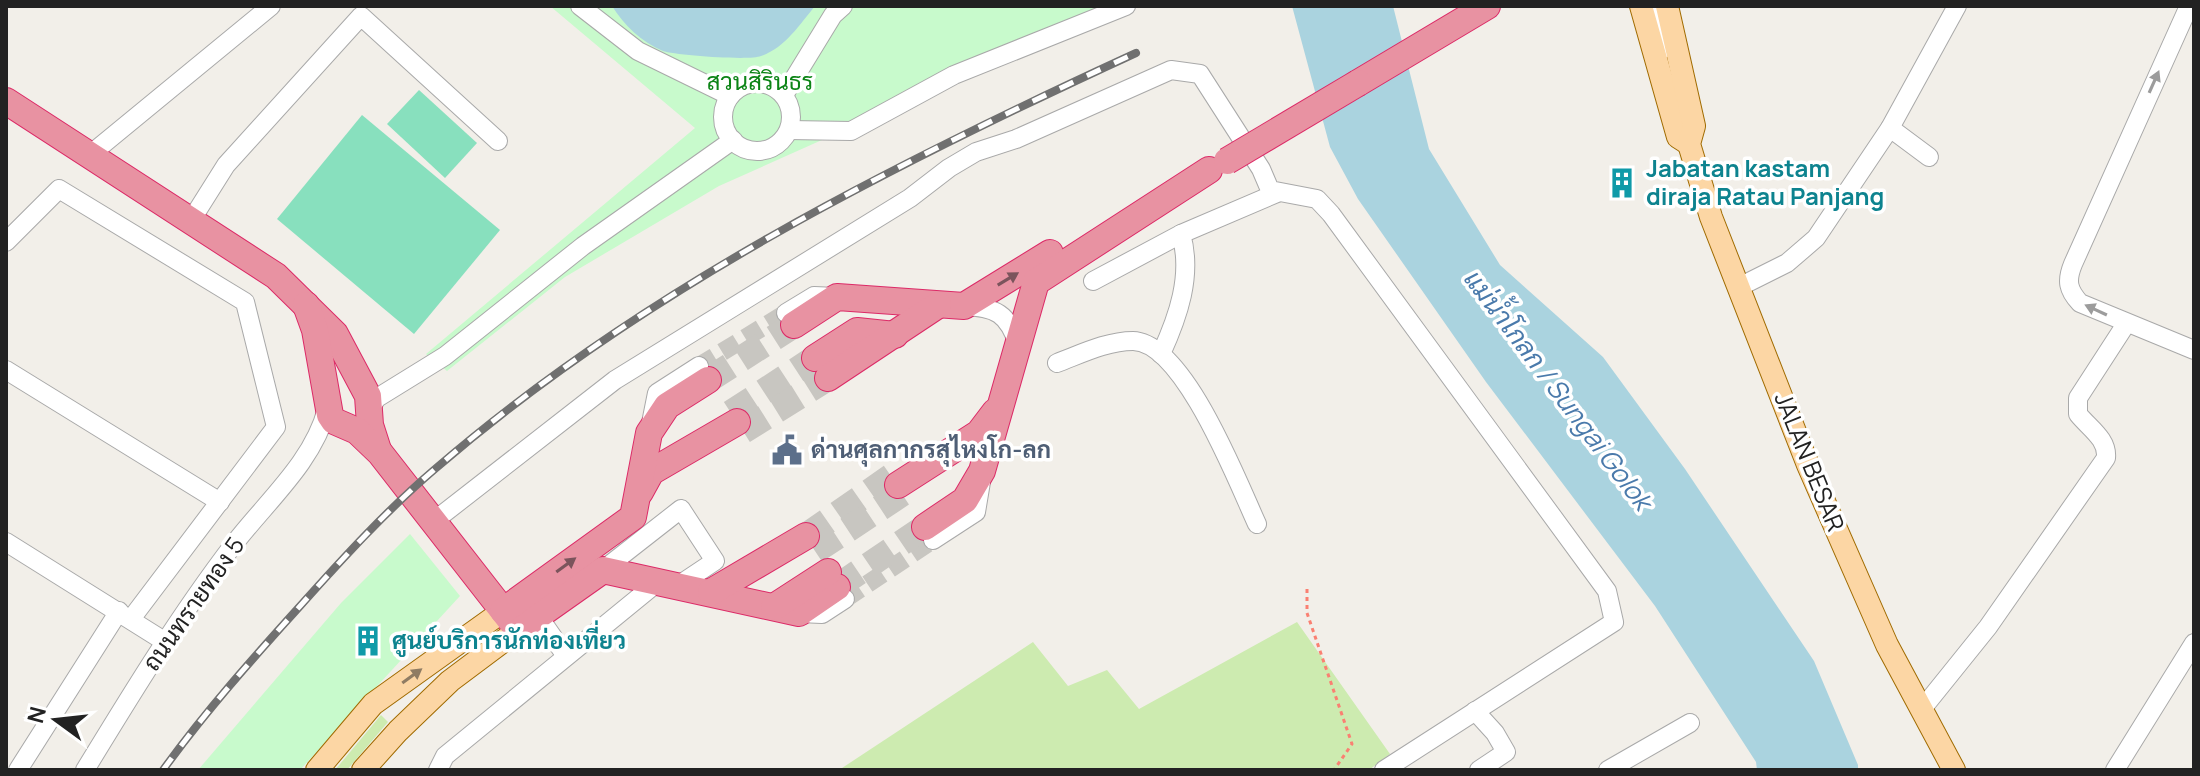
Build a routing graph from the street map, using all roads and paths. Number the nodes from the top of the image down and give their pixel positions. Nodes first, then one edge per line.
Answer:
1 (271, 6) edge
2 (580, 6) edge
3 (843, 6) edge
4 (1126, 6) edge
5 (1641, 6) edge
6 (1655, 6) edge
7 (1667, 6) edge
8 (1957, 6) edge
9 (2189, 6) edge
10 (1476, 13) edge
11 (784, 95) junction
12 (730, 96) junction
13 (6, 101) edge
14 (1890, 128) junction
15 (789, 130) junction
16 (733, 140) junction
17 (498, 141) dead end
18 (1689, 144) junction
19 (91, 154) junction
20 (1929, 157) dead end
21 (1218, 166) junction
22 (1277, 193) junction
23 (192, 219) junction
24 (1181, 234) junction
25 (6, 242) edge
26 (1093, 281) dead end
27 (1739, 287) junction
28 (306, 305) junction
29 (938, 305) junction
30 (964, 306) junction
31 (2126, 324) junction
32 (877, 333) junction
33 (1018, 344) junction
34 (808, 347) junction
35 (2194, 350) edge
36 (1161, 354) junction
37 (1057, 363) dead end
38 (6, 370) edge
39 (374, 397) junction
40 (722, 401) junction
41 (1002, 402) junction
42 (334, 412) junction
43 (380, 453) junction
44 (220, 502) junction
45 (911, 506) junction
46 (640, 515) junction
47 (434, 521) junction
48 (1257, 524) dead end
49 (6, 542) edge
50 (603, 570) junction
51 (669, 583) junction
52 (1307, 589) dead end
53 (711, 592) junction
54 (125, 615) junction
55 (523, 617) junction
56 (164, 641) junction
57 (2194, 643) edge
58 (566, 656) junction
59 (386, 695) junction
60 (1922, 709) junction
61 (1475, 711) junction
62 (410, 720) junction
63 (1690, 723) dead end
64 (18, 770) edge
65 (85, 770) edge
66 (317, 770) edge
67 (363, 770) edge
68 (438, 770) edge
69 (1334, 770) edge
70 (1384, 770) edge
71 (1479, 770) edge
72 (1608, 770) edge
73 (1954, 770) edge
74 (2115, 770) edge

1 - 19 street
2 - 12 street
3 - 11 street
4 - 15 street
5 - 18 main road, JALAN BESAR
6 - 18 street
7 - 18 main road, JALAN BESAR
8 - 14 street
31 -> 9 street
10 - 21 highway, bridge
11 - 12 street
11 - 15 street
12 - 16 street
13 - 19 highway
14 - 20 street
14 - 27 street
15 - 16 street
16 - 39 street
17 - 23 street
18 - 27 main road, JALAN BESAR
19 - 23 highway
30 -> 21 highway
21 - 33 highway
22 - 24 street
22 - 47 street
22 - 61 street
23 - 28 highway
24 - 26 street
24 - 36 street
25 - 44 street
27 - 60 main road, JALAN BESAR
28 - 39 highway
28 - 42 highway
29 - 30 highway
29 - 32 highway
29 - 34 highway
30 - 33 street
31 - 35 street
31 - 60 street
32 - 34 highway
32 - 34 highway
33 - 41 highway
36 - 37 street
36 - 48 street
38 - 44 street
39 - 42 highway
39 - 42 highway
39 - 43 highway
40 - 46 highway
40 - 46 highway
40 - 46 highway
41 - 45 highway
41 - 45 highway
41 - 45 highway
42 - 43 highway
42 - 56 street, ถนนทรายทอง 5
43 - 47 highway
44 - 54 street
46 - 50 street
46 - 51 street
55 -> 46 highway
47 - 55 highway
49 - 54 street
50 - 51 highway
50 - 55 highway
51 - 53 highway
51 - 58 street
52 - 69 path
53 - 53 highway
54 - 56 street
54 - 64 street
55 - 58 street
59 -> 55 main road
55 - 62 main road
56 - 65 street, ถนนทรายทอง 5
57 - 74 street
58 - 68 street
59 - 62 main road
59 - 66 main road
60 - 73 main road, JALAN BESAR
61 - 70 street
61 - 71 street
62 - 67 main road
63 - 72 street

